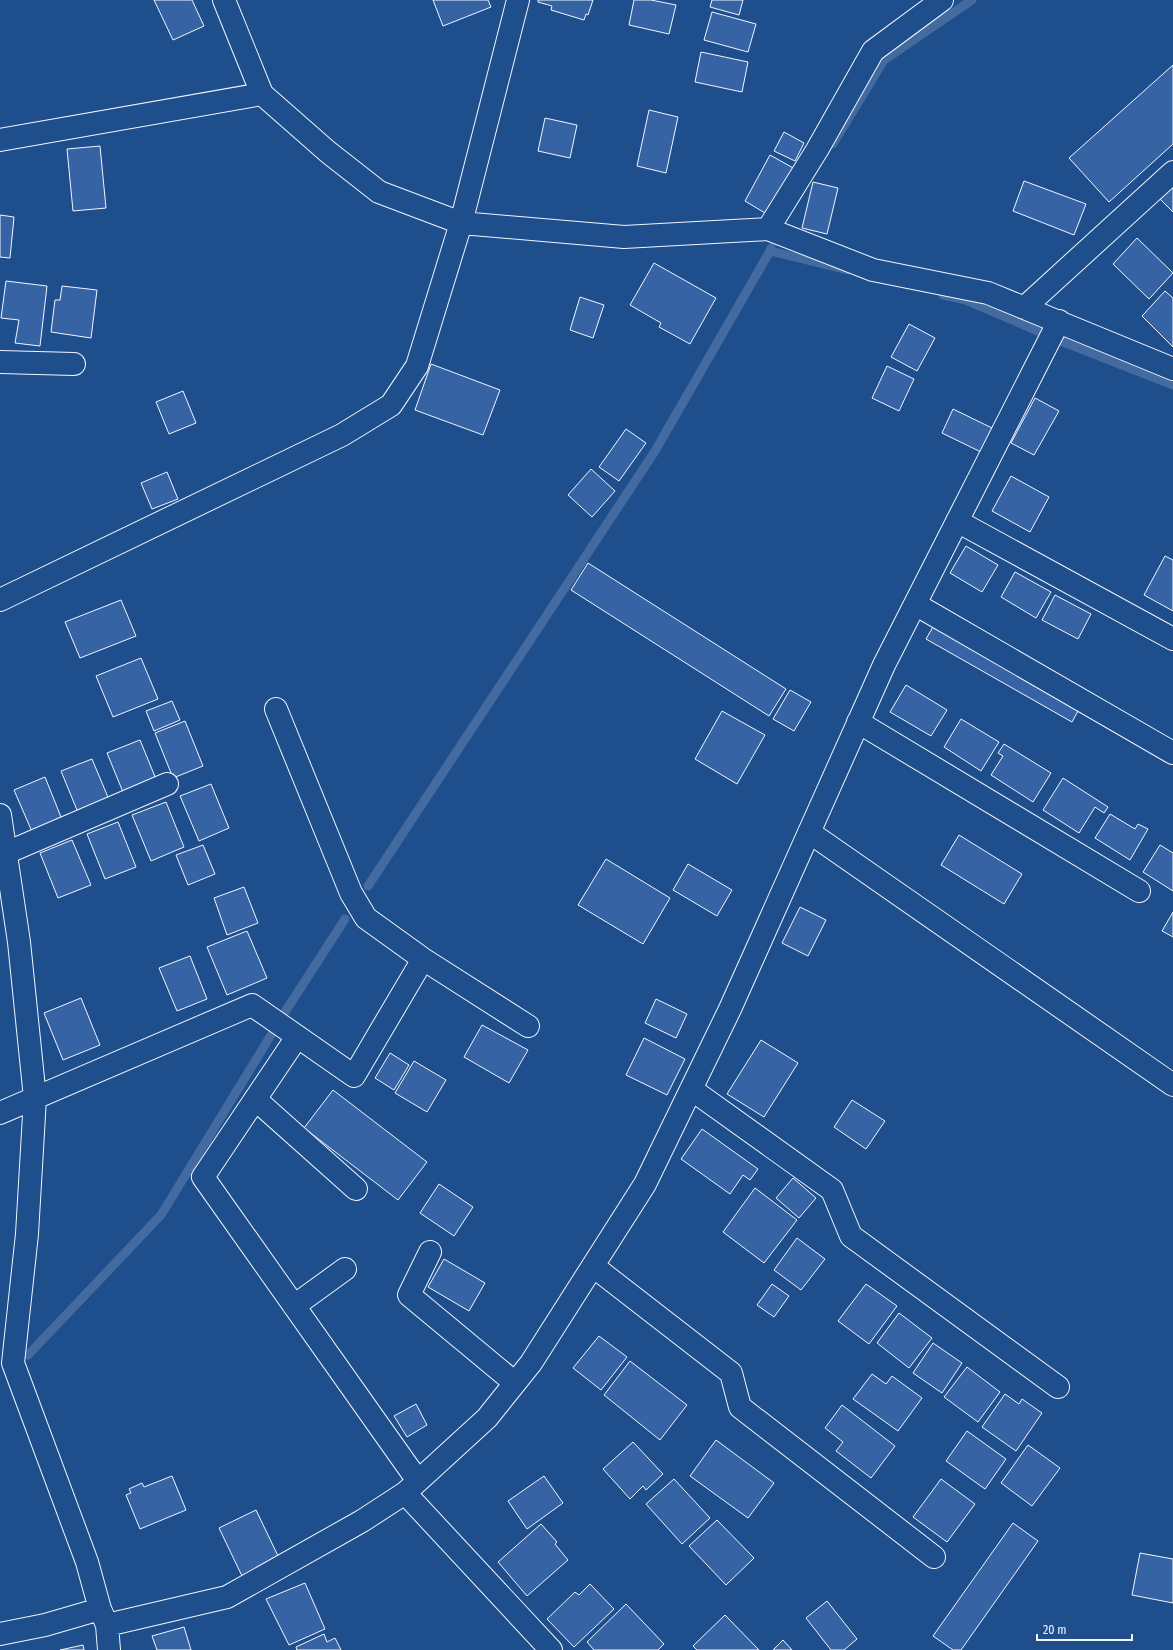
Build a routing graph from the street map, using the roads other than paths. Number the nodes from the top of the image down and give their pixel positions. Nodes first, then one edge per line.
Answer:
1 (224, 0) edge
2 (518, 0) edge
3 (942, 0) edge
4 (262, 94) junction
5 (0, 140) edge
6 (1173, 172) edge
7 (461, 223) junction
8 (768, 229) junction
9 (1024, 308) junction
10 (1058, 323) junction
11 (0, 362) edge
12 (74, 364) dead end
13 (1173, 369) edge
14 (957, 521) junction
15 (0, 600) edge
16 (915, 604) junction
17 (1173, 639) edge
18 (276, 710) dead end
19 (858, 722) junction
20 (1173, 753) edge
21 (167, 784) dead end
22 (0, 816) edge
23 (809, 832) junction
24 (6, 853) junction
25 (1139, 891) dead end
26 (422, 959) junction
27 (528, 1026) dead end
28 (297, 1037) junction
29 (1173, 1085) edge
30 (691, 1089) junction
31 (35, 1098) junction
32 (255, 1099) junction
33 (0, 1112) edge
34 (356, 1189) dead end
35 (430, 1252) dead end
36 (593, 1266) junction
37 (345, 1270) dead end
38 (294, 1306) junction
39 (7, 1369) edge
40 (515, 1383) junction
41 (1058, 1387) dead end
42 (412, 1487) junction
43 (934, 1557) dead end
44 (103, 1617) junction
45 (0, 1634) edge
46 (109, 1650) edge
47 (551, 1650) edge

1 - 4 street
2 - 7 street
3 - 8 street
4 - 5 street
4 - 7 street
6 - 9 street
7 - 8 street
7 - 15 street
8 - 9 street
9 - 10 street
10 - 13 street
10 - 14 street
11 - 12 street
14 - 16 street
14 - 17 street
16 - 19 street
16 - 20 street
18 - 26 street
19 - 23 street
19 - 25 street
21 - 24 street
22 - 24 street
23 - 29 street
23 - 30 street
24 - 31 street
26 - 27 street
26 - 28 street
28 - 31 street
28 - 32 street
30 - 36 street
30 - 41 street
31 - 33 street
31 - 39 street
32 - 34 street
32 - 38 street
35 - 40 street
36 - 40 street
36 - 43 street
37 - 38 street
38 - 42 street
39 - 44 street
40 - 42 street
42 - 44 street
42 - 47 street
44 - 45 street
44 - 46 street

